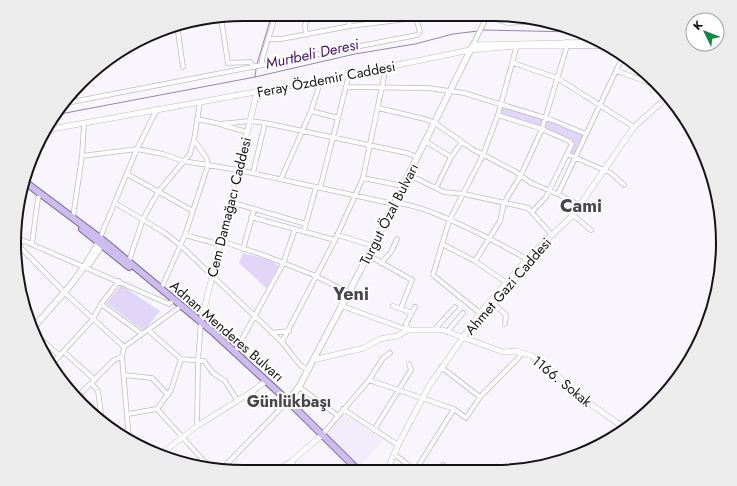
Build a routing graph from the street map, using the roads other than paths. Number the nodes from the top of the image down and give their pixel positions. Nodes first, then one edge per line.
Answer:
1 (274, 21) edge
2 (306, 21) edge
3 (349, 21) edge
4 (391, 21) edge
5 (417, 21) edge
6 (484, 21) edge
7 (502, 21) edge
8 (222, 22) edge
9 (518, 22) edge
10 (350, 26) junction
11 (178, 31) edge
12 (306, 35) junction
13 (268, 39) junction
14 (589, 43) edge
15 (517, 44) junction
16 (567, 44) junction
17 (594, 45) edge
18 (471, 47) junction
19 (621, 61) edge
20 (513, 63) junction
21 (262, 66) junction
22 (184, 67) dead end
23 (254, 67) junction
24 (386, 67) junction
25 (617, 71) junction
26 (349, 75) junction
27 (557, 78) junction
28 (319, 80) junction
29 (645, 80) edge
30 (347, 88) junction
31 (382, 88) junction
32 (451, 90) junction
33 (258, 92) junction
34 (664, 100) edge
35 (72, 102) edge
36 (200, 102) junction
37 (502, 103) junction
38 (600, 104) junction
39 (378, 108) junction
40 (157, 110) junction
41 (311, 111) junction
42 (498, 115) junction
43 (338, 118) junction
44 (544, 118) junction
45 (197, 119) junction
46 (250, 121) junction
47 (265, 122) junction
48 (434, 122) junction
49 (84, 124) junction
50 (220, 124) junction
51 (634, 127) junction
52 (53, 129) edge
53 (542, 129) junction
54 (302, 131) junction
55 (247, 132) junction
56 (586, 134) junction
57 (334, 137) junction
58 (194, 140) junction
59 (425, 141) junction
60 (462, 142) junction
61 (370, 145) junction
62 (137, 149) junction
63 (567, 154) junction
64 (483, 155) junction
65 (82, 156) junction
66 (417, 157) junction
67 (452, 157) junction
68 (575, 158) junction
69 (183, 162) junction
70 (208, 164) junction
71 (238, 170) junction
72 (605, 171) junction
73 (253, 173) junction
74 (127, 174) junction
75 (409, 175) junction
76 (521, 175) junction
77 (363, 178) junction
78 (281, 179) junction
79 (29, 185) edge
80 (403, 186) junction
81 (624, 186) dead end
82 (318, 188) junction
83 (436, 188) junction
84 (549, 190) junction
85 (158, 192) junction
86 (41, 194) junction
87 (464, 194) junction
88 (558, 194) junction
89 (355, 195) junction
90 (49, 200) junction
91 (230, 202) junction
92 (114, 203) junction
93 (504, 203) junction
94 (394, 204) junction
95 (580, 206) junction
96 (254, 210) junction
97 (193, 212) junction
98 (532, 212) junction
99 (573, 215) junction
100 (73, 217) junction
101 (252, 217) junction
102 (143, 219) junction
103 (449, 221) junction
104 (306, 224) junction
105 (295, 228) junction
106 (591, 230) dead end
107 (304, 231) junction
108 (185, 235) junction
109 (338, 235) junction
110 (552, 235) junction
111 (490, 238) junction
112 (397, 239) dead end
113 (21, 240) edge
114 (336, 240) junction
115 (101, 242) junction
116 (220, 242) junction
117 (32, 244) junction
118 (442, 244) junction
119 (180, 245) junction
120 (373, 246) junction
121 (21, 249) edge
122 (243, 249) junction
123 (368, 256) junction
124 (527, 259) junction
125 (129, 261) junction
126 (475, 261) junction
127 (381, 263) junction
128 (283, 264) junction
129 (85, 267) junction
130 (212, 276) junction
131 (316, 276) junction
132 (147, 278) junction
133 (119, 281) junction
134 (507, 283) junction
135 (160, 290) junction
136 (65, 293) junction
137 (349, 293) junction
138 (174, 300) junction
139 (491, 301) junction
140 (101, 304) junction
141 (181, 306) junction
142 (342, 306) junction
143 (393, 306) dead end
144 (415, 307) dead end
145 (455, 307) dead end
146 (401, 308) junction
147 (412, 313) junction
148 (463, 313) dead end
149 (480, 314) junction
150 (255, 317) junction
151 (93, 319) junction
152 (36, 322) edge
153 (201, 322) junction
154 (505, 324) dead end
155 (435, 329) junction
156 (148, 330) junction
157 (408, 330) junction
158 (288, 331) junction
159 (271, 332) junction
160 (447, 332) junction
161 (142, 334) junction
162 (463, 337) junction
163 (282, 342) junction
164 (45, 343) edge
165 (124, 347) junction
166 (64, 352) junction
167 (235, 352) junction
168 (390, 353) dead end
169 (523, 353) junction
170 (60, 356) junction
171 (122, 357) junction
172 (181, 359) junction
173 (313, 360) junction
174 (55, 361) edge
175 (198, 361) junction
176 (409, 364) dead end
177 (441, 367) junction
178 (308, 370) junction
179 (124, 375) junction
180 (369, 380) junction
181 (266, 381) junction
182 (93, 382) junction
183 (302, 389) dead end
184 (399, 390) junction
185 (81, 395) edge
186 (168, 395) junction
187 (480, 397) junction
188 (423, 398) junction
189 (237, 400) junction
190 (288, 401) junction
191 (157, 409) junction
192 (343, 409) junction
193 (454, 409) junction
194 (101, 413) edge
195 (128, 414) junction
196 (338, 415) junction
197 (621, 425) edge
198 (197, 426) junction
199 (374, 430) junction
200 (129, 433) edge
201 (322, 435) junction
202 (181, 437) junction
203 (398, 445) junction
204 (165, 451) edge
205 (394, 454) junction
206 (293, 460) junction
207 (204, 462) edge
208 (226, 465) edge
209 (285, 465) edge
210 (292, 465) edge
211 (352, 465) edge
212 (389, 465) edge
213 (408, 465) edge
214 (419, 465) edge

1 - 13 street
2 - 12 street
3 - 10 street
4 - 10 street
5 - 21 street
6 - 18 street
7 - 9 street
8 - 23 street
10 - 12 street
11 - 22 street
12 - 13 street
13 - 21 street
14 - 16 street, Feray Özdemir Caddesi
15 - 16 street, Feray Özdemir Caddesi
15 - 18 street, Feray Özdemir Caddesi
15 - 20 street
16 - 17 street
16 - 27 street
18 - 24 street, Feray Özdemir Caddesi
18 - 32 main road, Turgut Özal Bulvarı
19 - 25 street
20 - 27 street
20 - 37 street
21 - 23 street
23 - 35 street
24 - 26 street, Feray Özdemir Caddesi
24 - 31 street
25 - 29 street
25 - 38 street
26 - 28 street, Feray Özdemir Caddesi
26 - 30 street
27 - 38 street
27 - 44 street
28 - 33 street, Feray Özdemir Caddesi
28 - 41 street
30 - 31 street
30 - 43 street
31 - 32 street
31 - 39 street
32 - 37 street
32 - 48 main road, Turgut Özal Bulvarı
33 - 36 street, Feray Özdemir Caddesi
33 - 46 street, Cem Damağacı Caddesi
34 - 51 street, Ahmet Gazi Caddesi
36 - 40 street, Feray Özdemir Caddesi
36 - 45 street
37 - 42 street
37 - 44 street
38 - 51 street
38 - 56 street
39 - 48 street
39 - 61 street
40 - 49 street, Feray Özdemir Caddesi
40 - 62 street
41 - 43 street
41 - 54 street
42 - 53 street
42 - 64 street
43 - 57 street
44 - 53 street
44 - 56 street
45 - 50 street
45 - 58 street
46 - 47 street
46 - 50 street
46 - 55 street, Cem Damağacı Caddesi
47 - 54 street
47 - 73 street
48 - 59 main road, Turgut Özal Bulvarı
48 - 60 street
49 - 52 street, Feray Özdemir Caddesi
49 - 65 street
50 - 55 street
51 - 72 street, Ahmet Gazi Caddesi
53 - 63 street
53 - 76 street
54 - 57 street
54 - 78 street
55 - 71 street, Cem Damağacı Caddesi
56 - 68 street
57 - 61 street
57 - 82 street
58 - 69 street
58 - 70 street
59 - 66 main road, Turgut Özal Bulvarı
59 - 67 street
60 - 64 street
60 - 67 street
61 - 66 street
61 - 77 street
62 - 65 street
62 - 69 street
62 - 74 street
63 - 68 street
63 - 84 street
64 - 76 street
64 - 87 street
65 - 100 street
66 - 75 main road, Turgut Özal Bulvarı
67 - 83 street
68 - 72 street
68 - 88 street
69 - 70 street
69 - 85 street
70 - 71 street
70 - 97 street
71 - 73 street
71 - 91 street, Cem Damağacı Caddesi
72 - 81 street
72 - 95 street, Ahmet Gazi Caddesi
73 - 78 street
74 - 85 street
74 - 92 street
75 - 80 main road, Turgut Özal Bulvarı
75 - 83 street
76 - 84 street
76 - 93 street
77 - 80 street
77 - 89 street
78 - 82 street
79 - 86 main road, Adnan Menderes Bulvarı
80 - 94 main road, Turgut Özal Bulvarı
82 - 89 street
82 - 104 street
83 - 87 street
84 - 88 street
84 - 98 street
85 - 97 street
85 - 102 street
86 - 90 main road, Adnan Menderes Bulvarı
86 - 117 street
87 - 93 street
87 - 103 street
88 - 95 street
89 - 94 street
89 - 109 street
90 - 100 main road, Adnan Menderes Bulvarı
90 - 115 main road, Adnan Menderes Bulvarı
91 - 96 street
91 - 116 street, Cem Damağacı Caddesi
92 - 102 street
92 - 115 street
93 - 98 street
93 - 111 street
94 - 103 street
94 - 120 main road, Turgut Özal Bulvarı
95 - 99 street, Ahmet Gazi Caddesi
96 - 101 street
96 - 104 street
97 - 108 street
98 - 110 street
99 - 106 street
99 - 110 street, Ahmet Gazi Caddesi
100 - 115 main road, Adnan Menderes Bulvarı
101 - 105 street
101 - 122 street
102 - 119 street
102 - 125 street
103 - 111 street
103 - 118 street
104 - 107 street
105 - 107 street
105 - 128 street
107 - 114 street
108 - 116 street
108 - 119 street
109 - 114 street
109 - 120 street
110 - 124 street, Ahmet Gazi Caddesi
111 - 124 street
111 - 126 street
112 - 127 street
113 - 117 street
114 - 131 street
115 - 125 main road, Adnan Menderes Bulvarı
115 - 129 main road
115 - 132 main road, Adnan Menderes Bulvarı
116 - 122 street
116 - 130 street, Cem Damağacı Caddesi
117 - 129 street
118 - 126 street
118 - 149 street
119 - 130 street
119 - 135 street
120 - 123 main road, Turgut Özal Bulvarı
121 - 136 street
122 - 128 street
123 - 127 street
123 - 137 main road, Turgut Özal Bulvarı
124 - 134 street, Ahmet Gazi Caddesi
125 - 132 main road, Adnan Menderes Bulvarı
126 - 134 street
127 - 146 street
128 - 131 street
128 - 150 street
129 - 133 street
129 - 136 main road
130 - 150 street
130 - 153 street, Cem Damağacı Caddesi
131 - 137 street
131 - 158 street
132 - 135 main road, Adnan Menderes Bulvarı
133 - 138 street
133 - 140 street
134 - 139 street, Ahmet Gazi Caddesi
135 - 138 main road, Adnan Menderes Bulvarı
136 - 151 street
136 - 152 main road
137 - 142 main road, Turgut Özal Bulvarı
138 - 141 main road, Adnan Menderes Bulvarı
139 - 149 street, Ahmet Gazi Caddesi
139 - 154 street
140 - 151 street
140 - 161 street
141 - 153 main road, Adnan Menderes Bulvarı
141 - 156 street
142 - 157 street
142 - 173 main road, Turgut Özal Bulvarı
143 - 146 street
144 - 147 street
145 - 155 street
146 - 147 street
147 - 157 street
148 - 160 street
149 - 162 street, Ahmet Gazi Caddesi
150 - 159 street
150 - 167 street
151 - 165 street
151 - 166 street
153 - 167 main road, Adnan Menderes Bulvarı
153 - 175 street
155 - 157 street, 1166. Sokak
155 - 160 street, 1166. Sokak
156 - 161 street
156 - 172 street
157 - 173 street, 1166. Sokak
158 - 159 street
158 - 163 street
159 - 163 street
160 - 162 street, 1166. Sokak
161 - 165 street
162 - 169 street, 1166. Sokak
162 - 177 street, Ahmet Gazi Caddesi
163 - 178 street
164 - 170 street
165 - 171 street
166 - 170 street
166 - 182 street
167 - 181 main road, Adnan Menderes Bulvarı
168 - 180 street
169 - 187 street
169 - 197 street, 1166. Sokak
170 - 174 street
171 - 179 street
171 - 182 street
172 - 175 street
172 - 186 street
173 - 178 main road, Turgut Özal Bulvarı
175 - 189 street
175 - 198 street
176 - 184 street
177 - 187 street
177 - 188 street, Ahmet Gazi Caddesi
178 - 190 main road, Turgut Özal Bulvarı
179 - 186 street
179 - 195 street
180 - 184 street
180 - 192 street
181 - 189 street
181 - 190 main road, Adnan Menderes Bulvarı
182 - 185 street
182 - 194 street
183 - 196 street
184 - 188 street
184 - 199 street
186 - 191 street
187 - 193 street
188 - 193 street
188 - 203 street, Ahmet Gazi Caddesi
189 - 198 street
190 - 201 main road, Adnan Menderes Bulvarı
190 - 208 street
191 - 195 street
191 - 202 street
192 - 196 street
192 - 199 street
193 - 214 street
195 - 200 street
196 - 201 street
198 - 202 street
199 - 203 street
201 - 206 street
201 - 211 main road, Adnan Menderes Bulvarı
202 - 204 street
202 - 207 street
203 - 205 street, Ahmet Gazi Caddesi
205 - 212 street, Ahmet Gazi Caddesi
205 - 213 street
206 - 209 street
206 - 210 street

